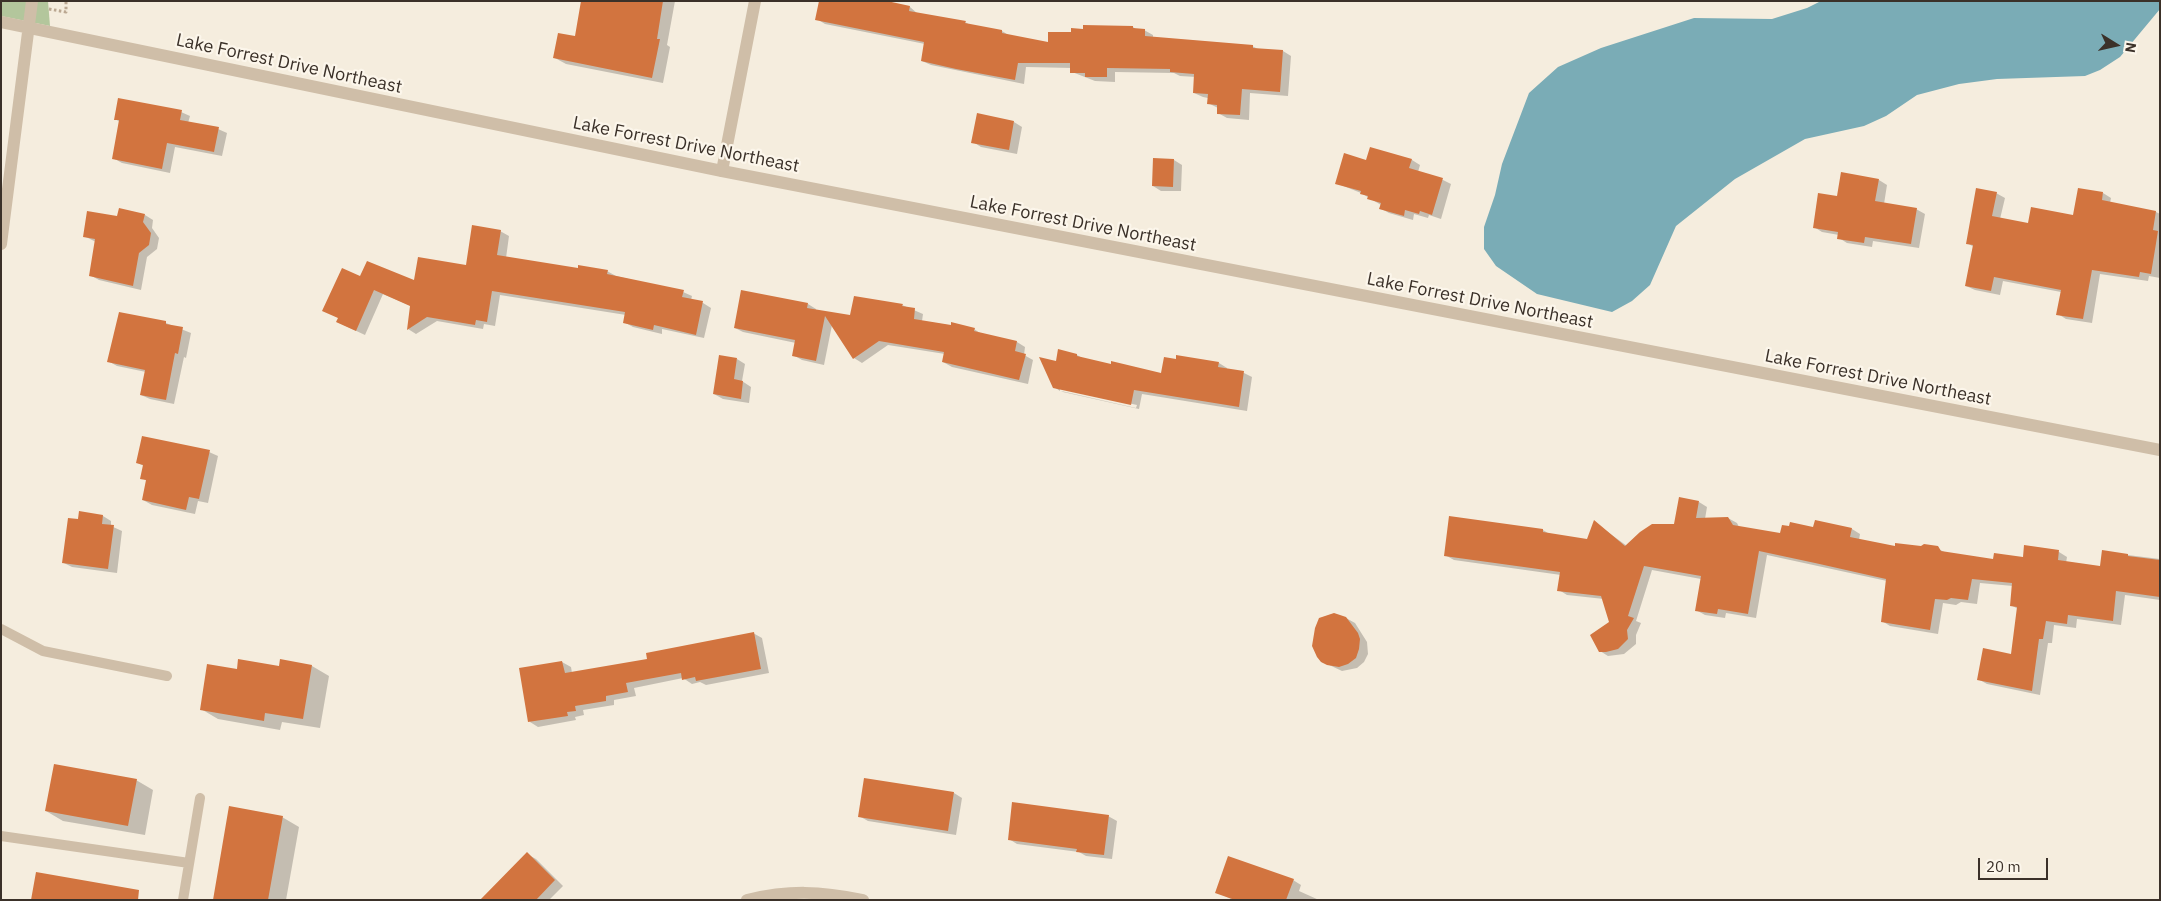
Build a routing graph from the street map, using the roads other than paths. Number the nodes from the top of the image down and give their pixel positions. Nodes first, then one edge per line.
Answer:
1 (32, 1) edge
2 (755, 1) edge
3 (1, 22) edge
4 (29, 28) junction
5 (722, 171) junction
6 (1, 244) edge
7 (2160, 450) edge
8 (1, 629) edge
9 (167, 676) dead end
10 (200, 798) dead end
11 (1, 836) edge
12 (189, 863) junction
13 (183, 900) edge
14 (747, 900) edge
15 (863, 900) edge

1 - 4 street
2 - 5 street
3 - 4 street, Lake Forrest Drive Northeast
4 - 5 street, Lake Forrest Drive Northeast
4 - 6 street
5 - 7 street, Lake Forrest Drive Northeast
8 - 9 lane
10 - 12 lane
11 - 12 lane
12 - 13 lane
14 - 15 street

